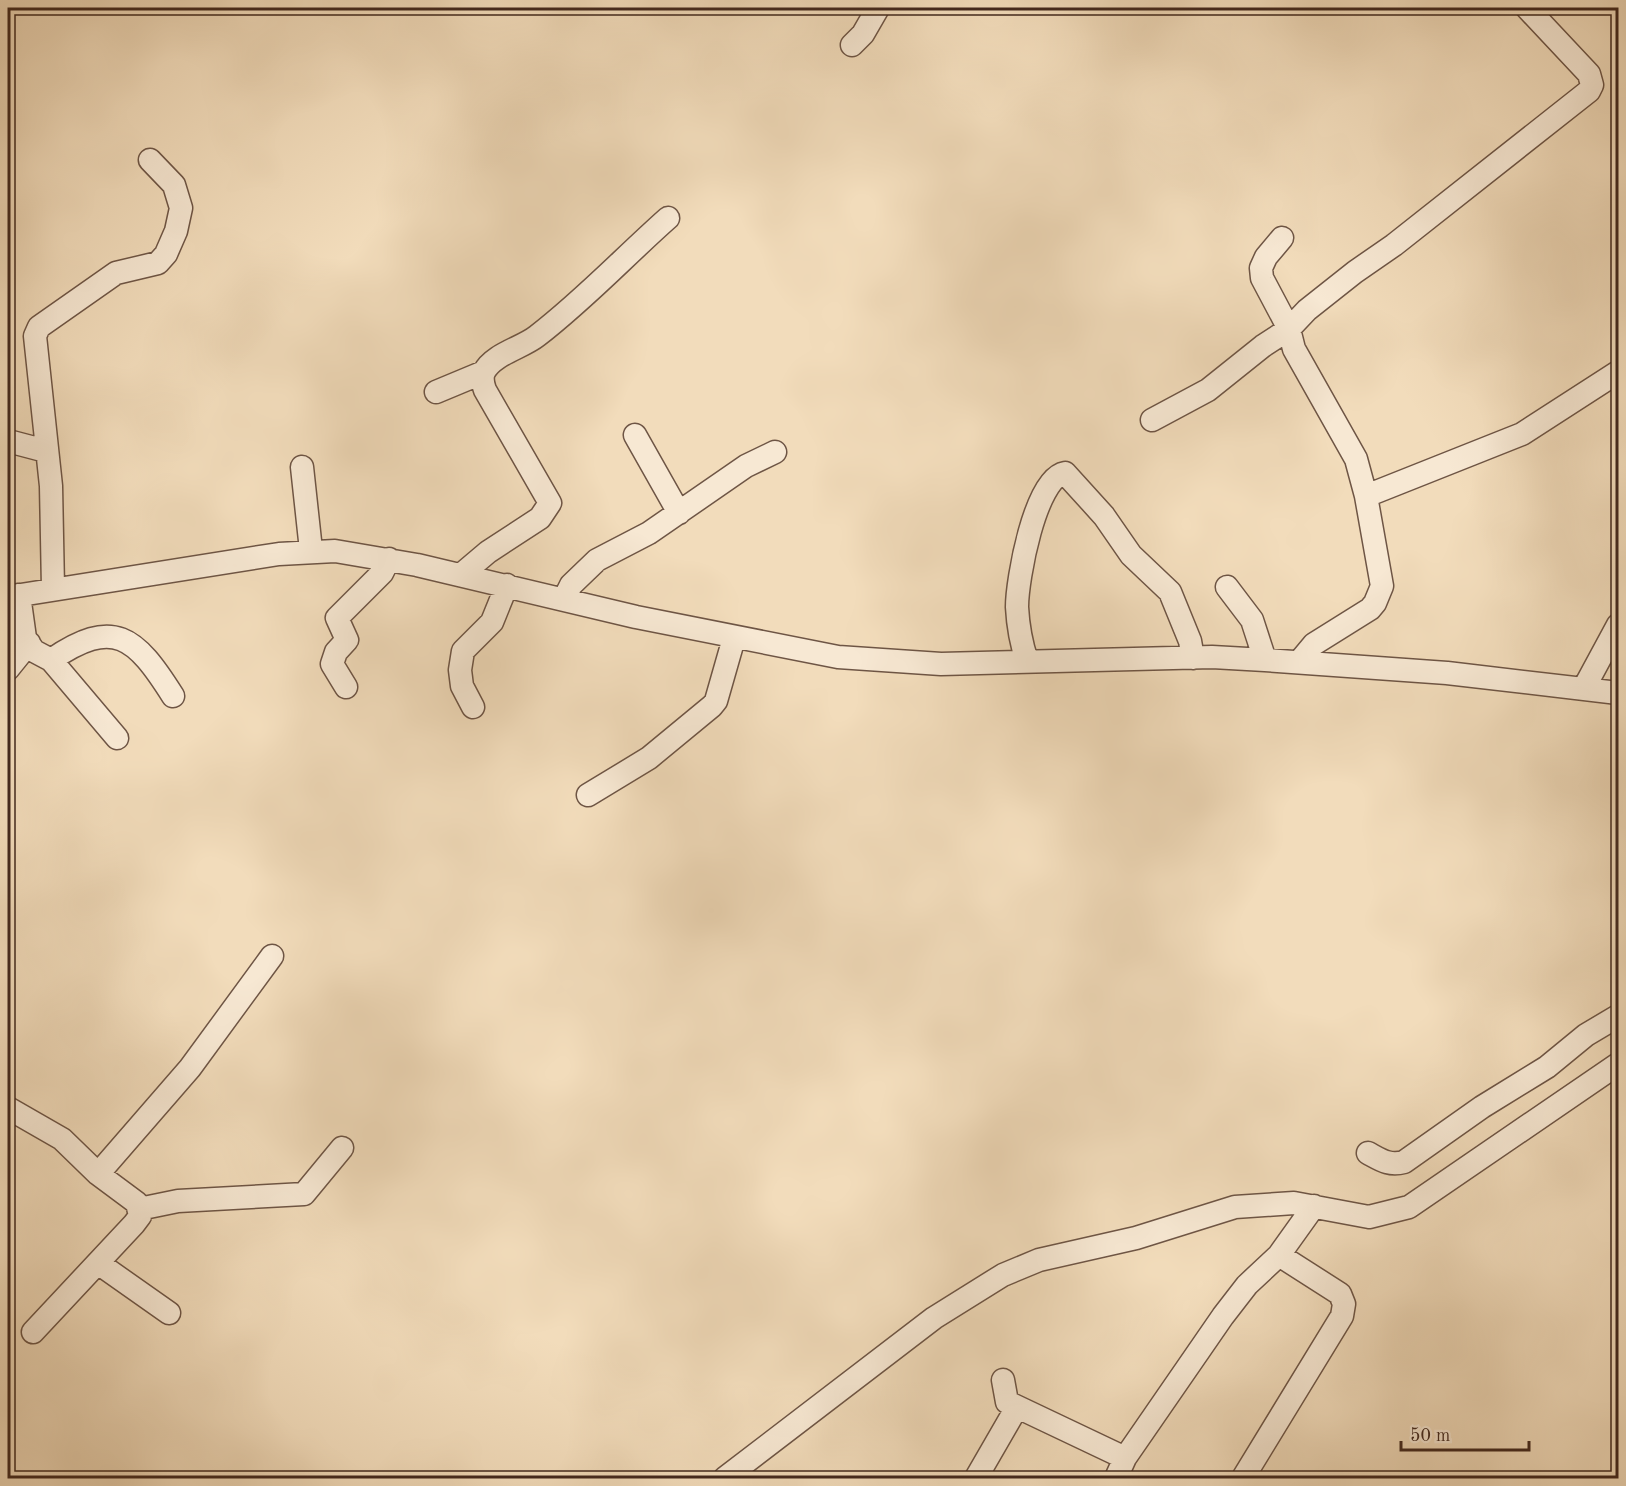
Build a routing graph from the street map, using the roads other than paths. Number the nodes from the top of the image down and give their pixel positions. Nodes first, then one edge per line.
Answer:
1 (878, 8) edge
2 (1527, 8) edge
3 (852, 45) dead end
4 (150, 160) dead end
5 (668, 218) dead end
6 (1282, 238) dead end
7 (1289, 329) junction
8 (484, 372) junction
9 (1618, 372) edge
10 (436, 392) dead end
11 (1152, 420) dead end
12 (635, 435) dead end
13 (8, 441) edge
14 (46, 451) junction
15 (775, 452) dead end
16 (302, 467) dead end
17 (1366, 496) junction
18 (679, 513) junction
19 (311, 550) junction
20 (389, 559) junction
21 (462, 574) junction
22 (507, 585) junction
23 (1227, 587) dead end
24 (53, 588) junction
25 (13, 596) edge
26 (564, 599) junction
27 (1618, 625) edge
28 (734, 638) junction
29 (29, 643) junction
30 (1193, 658) junction
31 (51, 660) junction
32 (1265, 660) junction
33 (1027, 661) junction
34 (1299, 662) junction
35 (8, 669) edge
36 (346, 687) dead end
37 (1584, 688) junction
38 (1618, 693) edge
39 (173, 696) dead end
40 (473, 707) dead end
41 (117, 738) dead end
42 (588, 795) dead end
43 (272, 956) dead end
44 (1618, 1016) edge
45 (1618, 1064) edge
46 (8, 1108) edge
47 (342, 1148) dead end
48 (1368, 1153) dead end
49 (98, 1174) junction
50 (1314, 1206) junction
51 (139, 1209) junction
52 (1279, 1255) junction
53 (98, 1263) junction
54 (169, 1313) dead end
55 (33, 1332) dead end
56 (1003, 1380) dead end
57 (1017, 1407) junction
58 (1122, 1472) edge
59 (725, 1479) edge
60 (976, 1479) edge
61 (1243, 1479) edge

1 - 3 street
2 - 7 street
4 - 14 street
5 - 8 street
6 - 7 street
7 - 11 street
7 - 17 street
8 - 10 street
8 - 21 street
9 - 17 street
12 - 18 street
13 - 14 street
14 - 24 street
15 - 18 street
16 - 19 street
17 - 34 street
18 - 26 street
19 - 20 street
19 - 24 street
20 - 21 street
20 - 36 street
21 - 22 street
22 - 26 street
22 - 40 street
23 - 32 street
24 - 25 street
25 - 29 street
26 - 28 street
27 - 37 street
28 - 33 street
28 - 42 street
29 - 31 street
29 - 35 street
30 - 32 street
30 - 33 street
30 - 33 street
31 - 39 street
31 - 41 street
32 - 34 street
34 - 37 street
37 - 38 street
43 - 49 street
44 - 48 street
45 - 50 street
46 - 49 street
47 - 51 street
49 - 51 street
50 - 52 street
50 - 59 street
51 - 53 street
52 - 58 street
52 - 61 street
53 - 54 street
53 - 55 street
56 - 57 street
57 - 58 street
57 - 60 street

